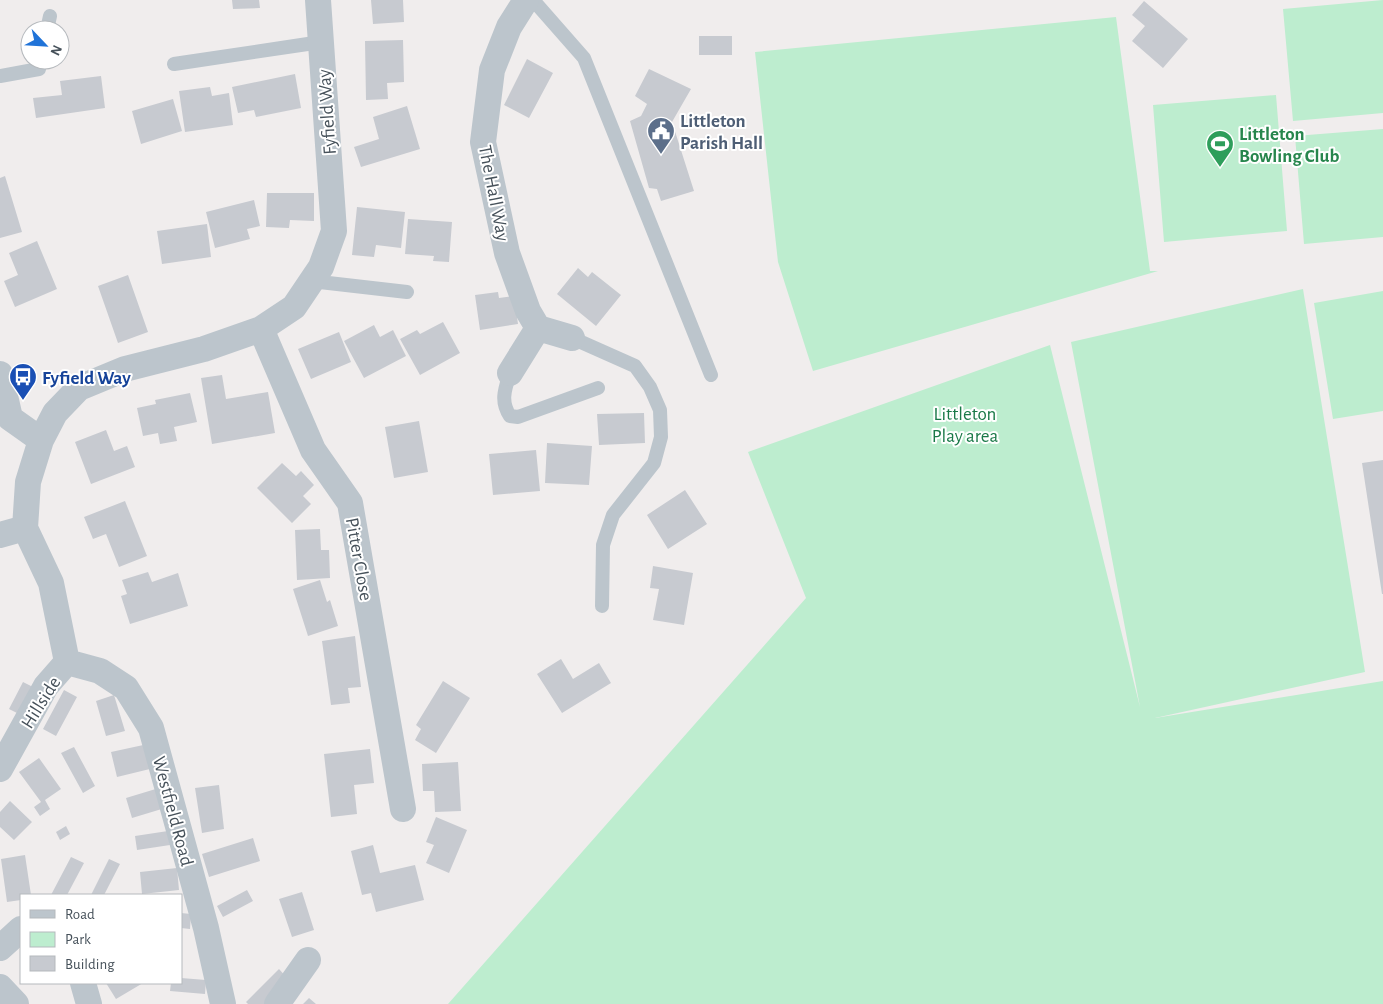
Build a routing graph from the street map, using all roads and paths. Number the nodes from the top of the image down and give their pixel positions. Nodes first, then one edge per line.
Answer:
1 (318, 0) edge
2 (526, 0) edge
3 (533, 0) edge
4 (50, 16) dead end
5 (49, 20) edge
6 (321, 42) junction
7 (174, 64) dead end
8 (33, 70) edge
9 (0, 76) edge
10 (311, 281) junction
11 (407, 292) dead end
12 (538, 328) junction
13 (262, 329) junction
14 (572, 338) joint
15 (510, 373) joint
16 (0, 374) edge
17 (711, 375) dead end
18 (598, 388) dead end
19 (41, 440) junction
20 (25, 528) junction
21 (0, 535) edge
22 (602, 606) dead end
23 (67, 662) junction
24 (1, 767) edge
25 (403, 809) dead end
26 (20, 930) edge
27 (0, 948) edge
28 (308, 960) dead end
29 (83, 984) edge
30 (0, 987) edge
31 (16, 1004) edge
32 (89, 1004) edge
33 (223, 1004) edge
34 (277, 1004) edge

1 - 6 street, Fyfield Way
2 - 12 street, The Hall Way
3 - 17 lane
4 - 5 lane
6 - 7 lane
6 - 10 street, Fyfield Way
8 - 9 lane
10 - 11 lane
10 - 13 street, Fyfield Way
12 - 14 street
12 - 15 street
13 - 19 street, Fyfield Way
13 - 25 street, Pitter Close
14 - 22 lane
15 - 18 lane
16 - 19 street
19 - 20 street, Fyfield Way
20 - 21 street
20 - 23 street
23 - 24 street, Hillside
23 - 33 street, Westfield Road
26 - 27 street
28 - 34 street
29 - 32 street
30 - 31 street

